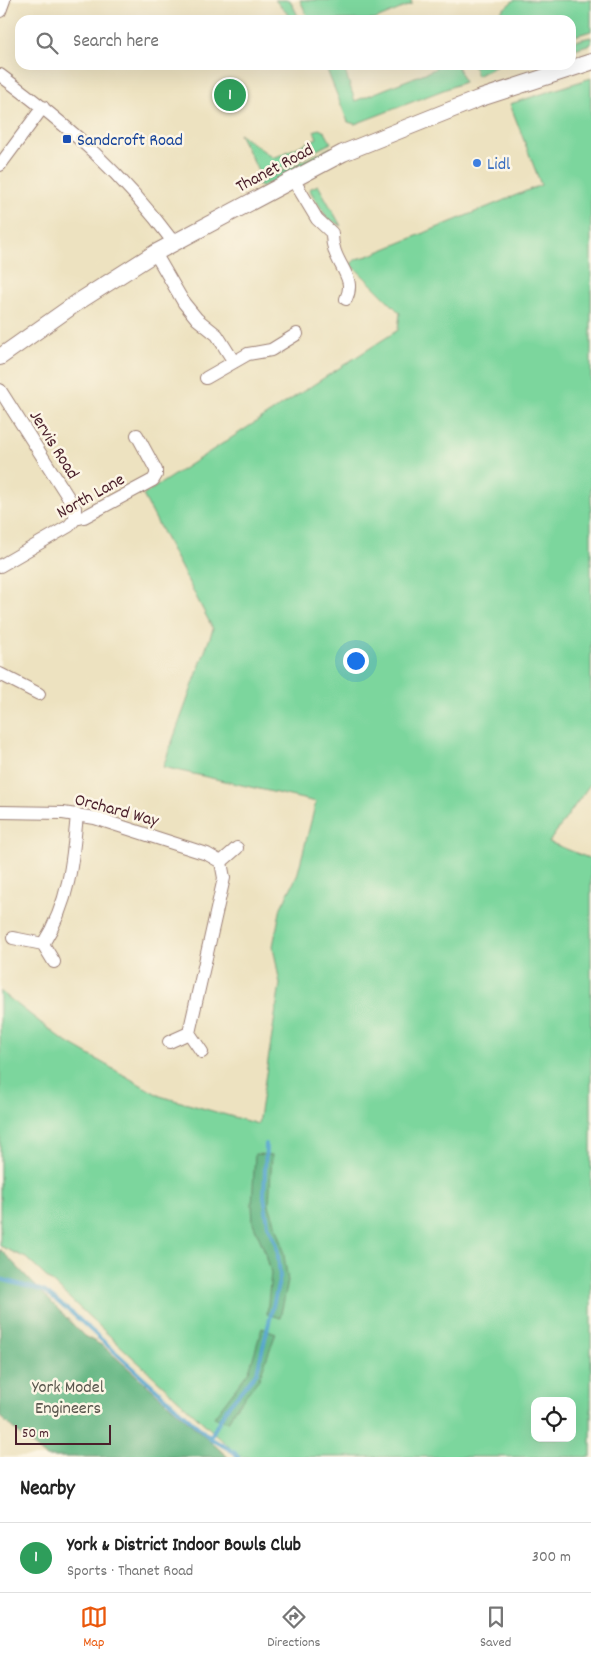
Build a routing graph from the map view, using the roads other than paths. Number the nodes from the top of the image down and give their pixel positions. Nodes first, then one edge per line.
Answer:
1 (4, 0) edge
2 (0, 11) edge
3 (591, 62) edge
4 (576, 67) edge
5 (567, 70) edge
6 (0, 75) edge
7 (43, 107) junction
8 (0, 165) edge
9 (293, 179) junction
10 (174, 243) junction
11 (155, 254) junction
12 (346, 299) dead end
13 (297, 334) dead end
14 (0, 357) edge
15 (234, 362) junction
16 (206, 378) dead end
17 (0, 390) edge
18 (137, 435) dead end
19 (75, 519) junction
20 (0, 566) edge
21 (0, 674) edge
22 (39, 694) dead end
23 (0, 812) edge
24 (77, 814) junction
25 (237, 848) dead end
26 (221, 862) junction
27 (13, 938) dead end
28 (43, 944) junction
29 (54, 962) dead end
30 (189, 1033) junction
31 (169, 1042) dead end
32 (202, 1052) dead end

1 - 2 street
3 - 4 street, Thanet Road
5 - 9 street, Thanet Road
6 - 7 street
7 - 8 street
7 - 10 street
9 - 10 street, Thanet Road
9 - 12 street
10 - 11 street, Thanet Road
11 - 14 street, Thanet Road
11 - 15 street
13 - 15 street
15 - 16 street
17 - 19 street, Jervis Road
18 - 19 street, North Lane
19 - 20 street, North Lane
21 - 22 street
23 - 24 street, Orchard Way
24 - 26 street, Orchard Way
24 - 28 street
25 - 26 street
26 - 30 street
27 - 28 street
28 - 29 street
30 - 31 street
30 - 32 street

